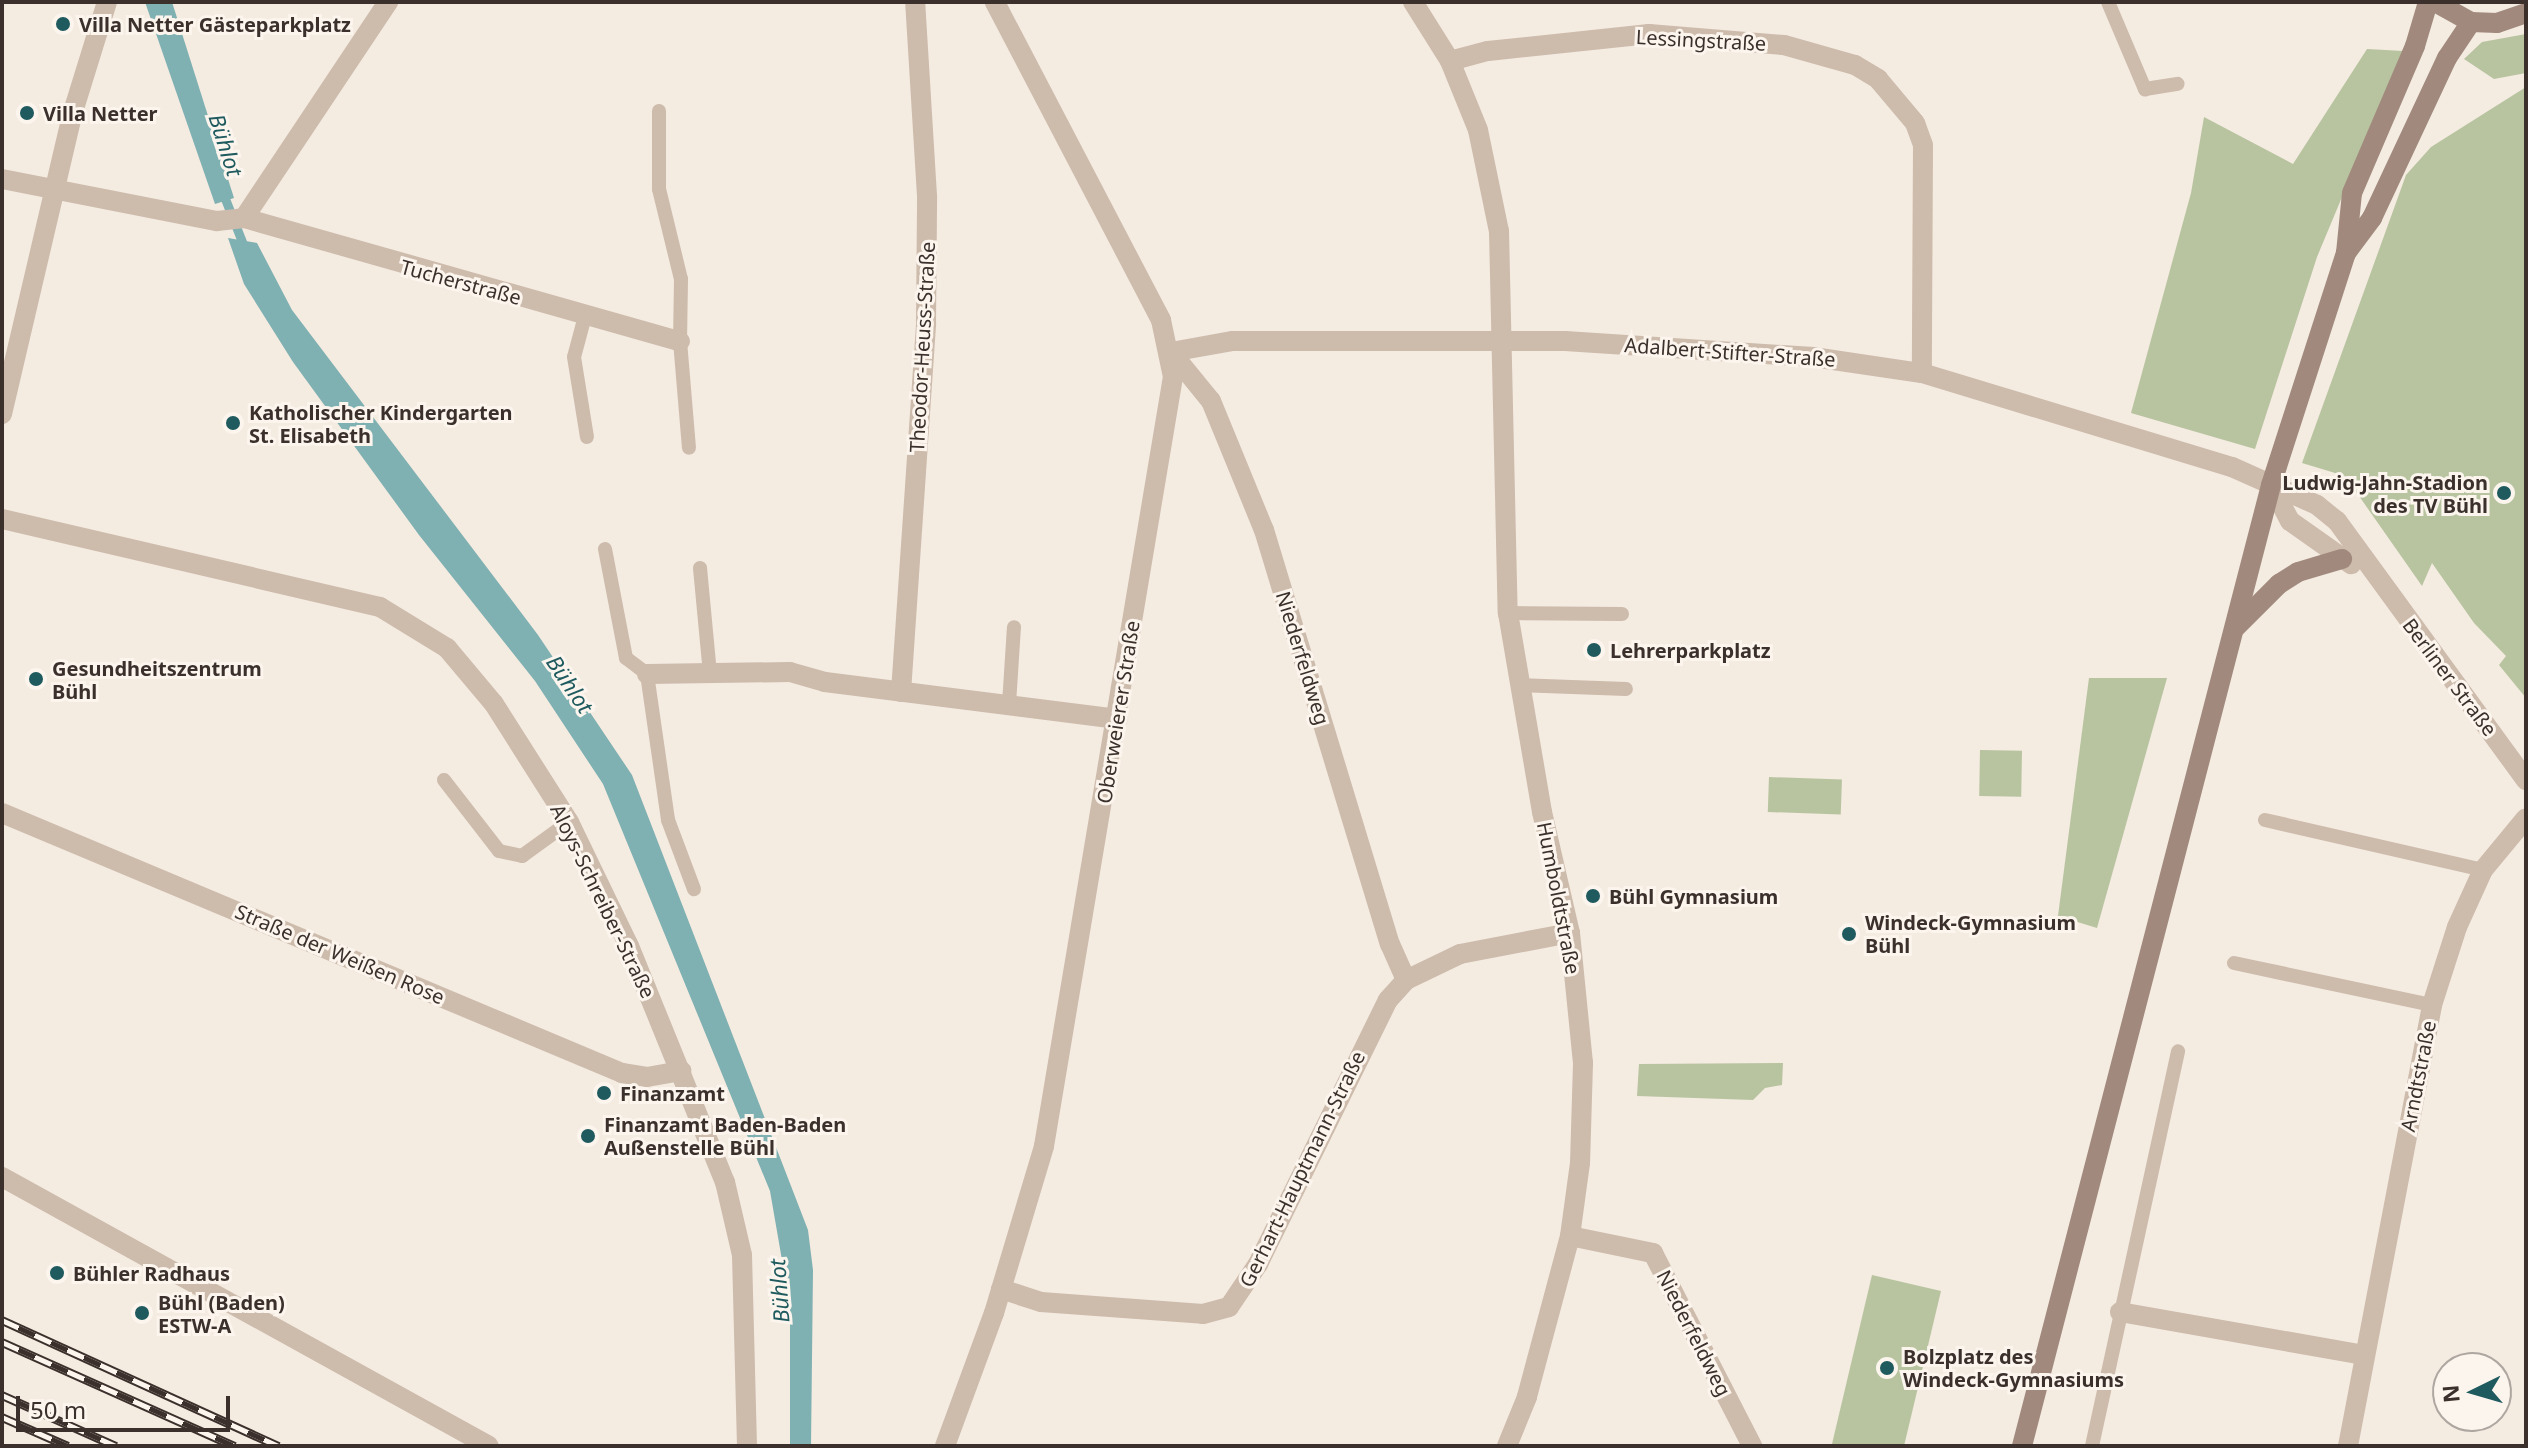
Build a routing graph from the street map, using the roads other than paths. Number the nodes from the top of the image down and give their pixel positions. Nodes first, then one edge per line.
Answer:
1 (107, 2) edge
2 (388, 2) edge
3 (915, 2) edge
4 (995, 2) edge
5 (1413, 2) edge
6 (2108, 2) edge
7 (2428, 2) edge
8 (2435, 2) edge
9 (2526, 13) edge
10 (2471, 22) junction
11 (1450, 61) junction
12 (2178, 84) dead end
13 (659, 111) dead end
14 (2, 179) edge
15 (57, 190) junction
16 (251, 215) junction
17 (2346, 253) junction
18 (585, 316) junction
19 (680, 341) junction
20 (1499, 342) junction
21 (1171, 352) junction
22 (1922, 373) junction
23 (2, 414) edge
24 (587, 437) dead end
25 (689, 448) dead end
26 (2271, 485) junction
27 (2, 519) edge
28 (605, 549) dead end
29 (2342, 559) junction
30 (700, 568) dead end
31 (2374, 575) junction
32 (1508, 613) junction
33 (1622, 614) dead end
34 (1014, 627) dead end
35 (2233, 629) junction
36 (710, 673) junction
37 (647, 674) junction
38 (1518, 685) junction
39 (1626, 689) dead end
40 (901, 692) junction
41 (1009, 704) junction
42 (1118, 719) junction
43 (444, 780) dead end
44 (2526, 780) edge
45 (2, 813) edge
46 (2526, 818) edge
47 (2265, 820) dead end
48 (569, 822) junction
49 (2483, 870) junction
50 (694, 889) dead end
51 (1570, 933) junction
52 (2234, 963) dead end
53 (1406, 980) junction
54 (2432, 1005) junction
55 (2178, 1051) dead end
56 (681, 1071) junction
57 (2, 1177) edge
58 (1570, 1236) junction
59 (1001, 1289) junction
60 (2120, 1312) junction
61 (2363, 1355) junction
62 (489, 1446) edge
63 (747, 1446) edge
64 (945, 1446) edge
65 (1507, 1446) edge
66 (1752, 1446) edge
67 (2022, 1446) edge
68 (2092, 1446) edge
69 (2348, 1446) edge

1 - 15 street
2 - 16 street
3 - 40 street, Theodor-Heuss-Straße
4 - 21 street, Oberweierer Straße
5 - 11 street, Humboldtstraße
6 - 12 lane
7 - 17 street
8 - 10 street
9 - 10 street
10 - 17 street
11 - 20 street, Humboldtstraße
11 - 22 street, Lessingstraße
13 - 19 lane
14 - 15 street, Tucherstraße
15 - 16 street, Tucherstraße
15 - 23 street
16 - 18 street, Tucherstraße
17 - 26 street
18 - 19 street, Tucherstraße
18 - 24 lane
19 - 25 lane
20 - 21 street, Adalbert-Stifter-Straße
20 - 22 street, Adalbert-Stifter-Straße
20 - 32 street, Humboldtstraße
21 - 42 street, Oberweierer Straße
21 - 53 street, Niederfeldweg
22 - 26 street, Adalbert-Stifter-Straße
26 - 29 street, Berliner Straße
26 - 31 street, Berliner Straße
26 - 35 street
27 - 48 street, Aloys-Schreiber-Straße
28 - 37 lane
29 - 31 street, Berliner Straße
29 - 35 street
30 - 36 lane
31 - 44 street, Berliner Straße
32 - 33 lane
32 - 38 street, Humboldtstraße
34 - 41 lane
35 - 67 street
36 - 37 street
36 - 40 street
37 - 50 lane
38 - 39 lane
38 - 51 street, Humboldtstraße
40 - 41 street
41 - 42 street
42 - 59 street, Oberweierer Straße
43 - 48 lane
45 - 56 street, Straße der Weißen Rose
46 - 49 street, Arndtstraße
47 - 49 lane
48 - 56 street, Aloys-Schreiber-Straße
49 - 54 street, Arndtstraße
51 - 53 street, Gerhart-Hauptmann-Straße
51 - 58 street, Humboldtstraße
52 - 54 lane
53 - 59 street, Gerhart-Hauptmann-Straße
54 - 61 street, Arndtstraße
55 - 60 lane
56 - 63 street, Aloys-Schreiber-Straße
57 - 62 street
58 - 65 street, Humboldtstraße
58 - 66 street, Niederfeldweg
59 - 64 street, Oberweierer Straße
60 - 61 street
60 - 68 lane
61 - 69 street, Arndtstraße

